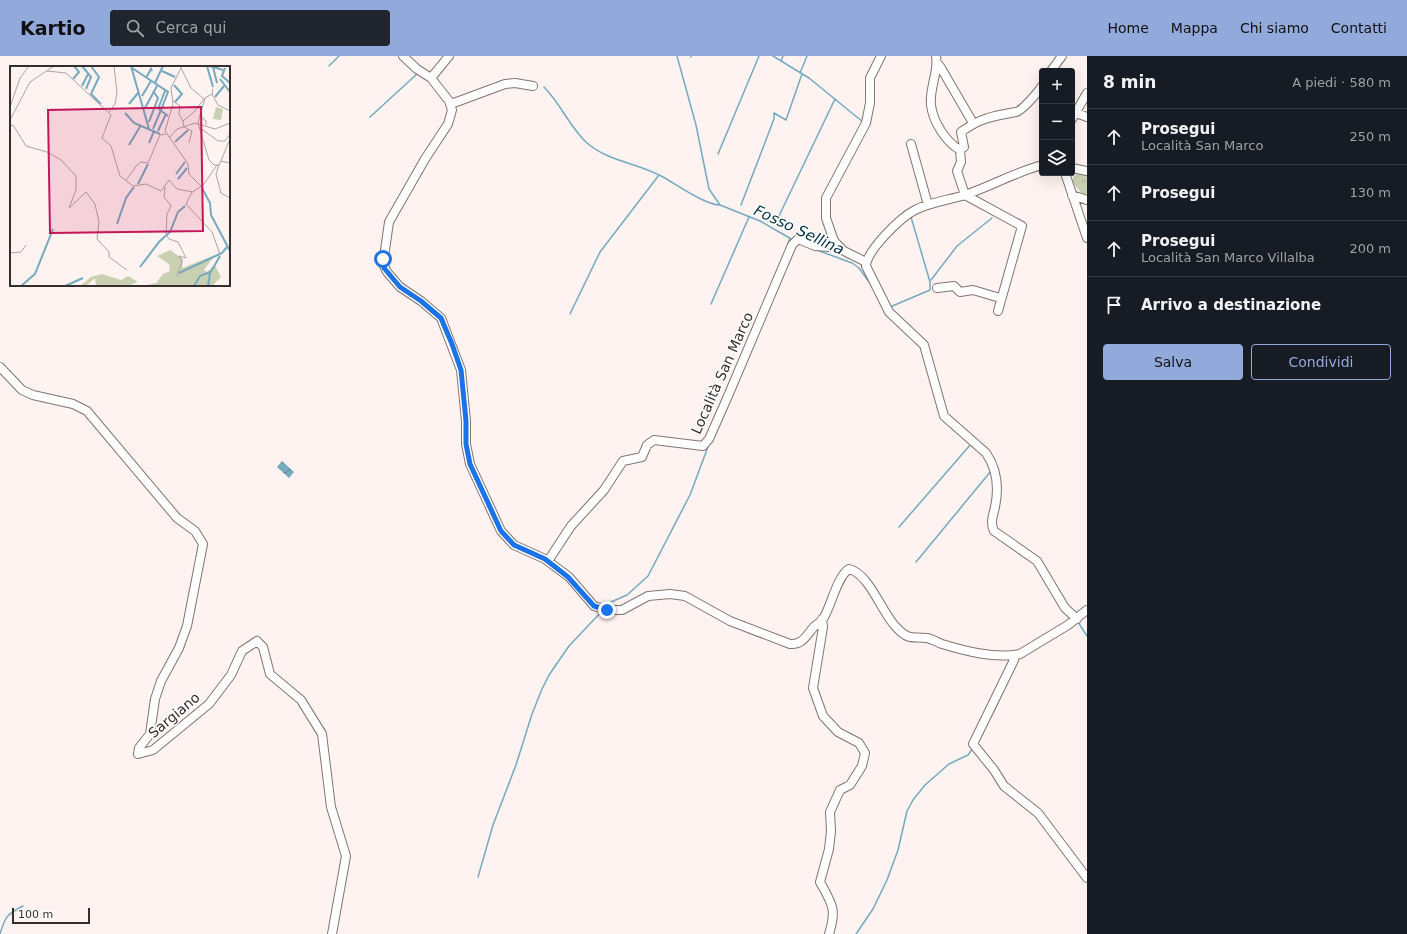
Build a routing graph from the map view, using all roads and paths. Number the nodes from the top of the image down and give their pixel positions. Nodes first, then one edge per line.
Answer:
1 (403, 56) edge
2 (449, 56) edge
3 (881, 56) edge
4 (1062, 56) edge
5 (937, 60) edge
6 (1053, 68) edge
7 (430, 78) junction
8 (533, 86) dead end
9 (1039, 89) edge
10 (1087, 93) edge
11 (451, 104) junction
12 (1075, 114) edge
13 (1075, 116) edge
14 (1087, 117) edge
15 (973, 123) junction
16 (911, 144) dead end
17 (960, 150) junction
18 (1039, 166) edge
19 (1075, 169) edge
20 (1087, 172) edge
21 (1066, 176) edge
22 (1072, 194) junction
23 (964, 195) junction
24 (1087, 200) edge
25 (928, 205) junction
26 (1087, 238) edge
27 (834, 240) junction
28 (866, 262) junction
29 (937, 288) dead end
30 (1000, 298) junction
31 (998, 311) dead end
32 (0, 367) edge
33 (548, 562) junction
34 (1087, 610) edge
35 (822, 619) junction
36 (1075, 620) junction
37 (1015, 655) junction
38 (1087, 878) edge
39 (332, 934) edge
40 (829, 934) edge

1 - 7 street
2 - 7 street
3 - 27 street
4 - 6 street
5 - 15 street
5 - 17 street
7 - 11 street
8 - 11 street
9 - 15 street
10 - 12 street
11 - 33 street
13 - 14 street
15 - 17 street
16 - 25 street
17 - 23 street
18 - 23 street
19 - 20 street
21 - 22 street
22 - 24 street
22 - 26 street
23 - 25 street
23 - 30 street
25 - 28 street
27 - 28 street
27 - 33 street, Località San Marco
28 - 36 street
29 - 30 street
30 - 31 street
32 - 39 street, Sargiano
33 - 35 street
34 - 36 street
35 - 37 street
35 - 40 street
36 - 37 street
37 - 38 street

